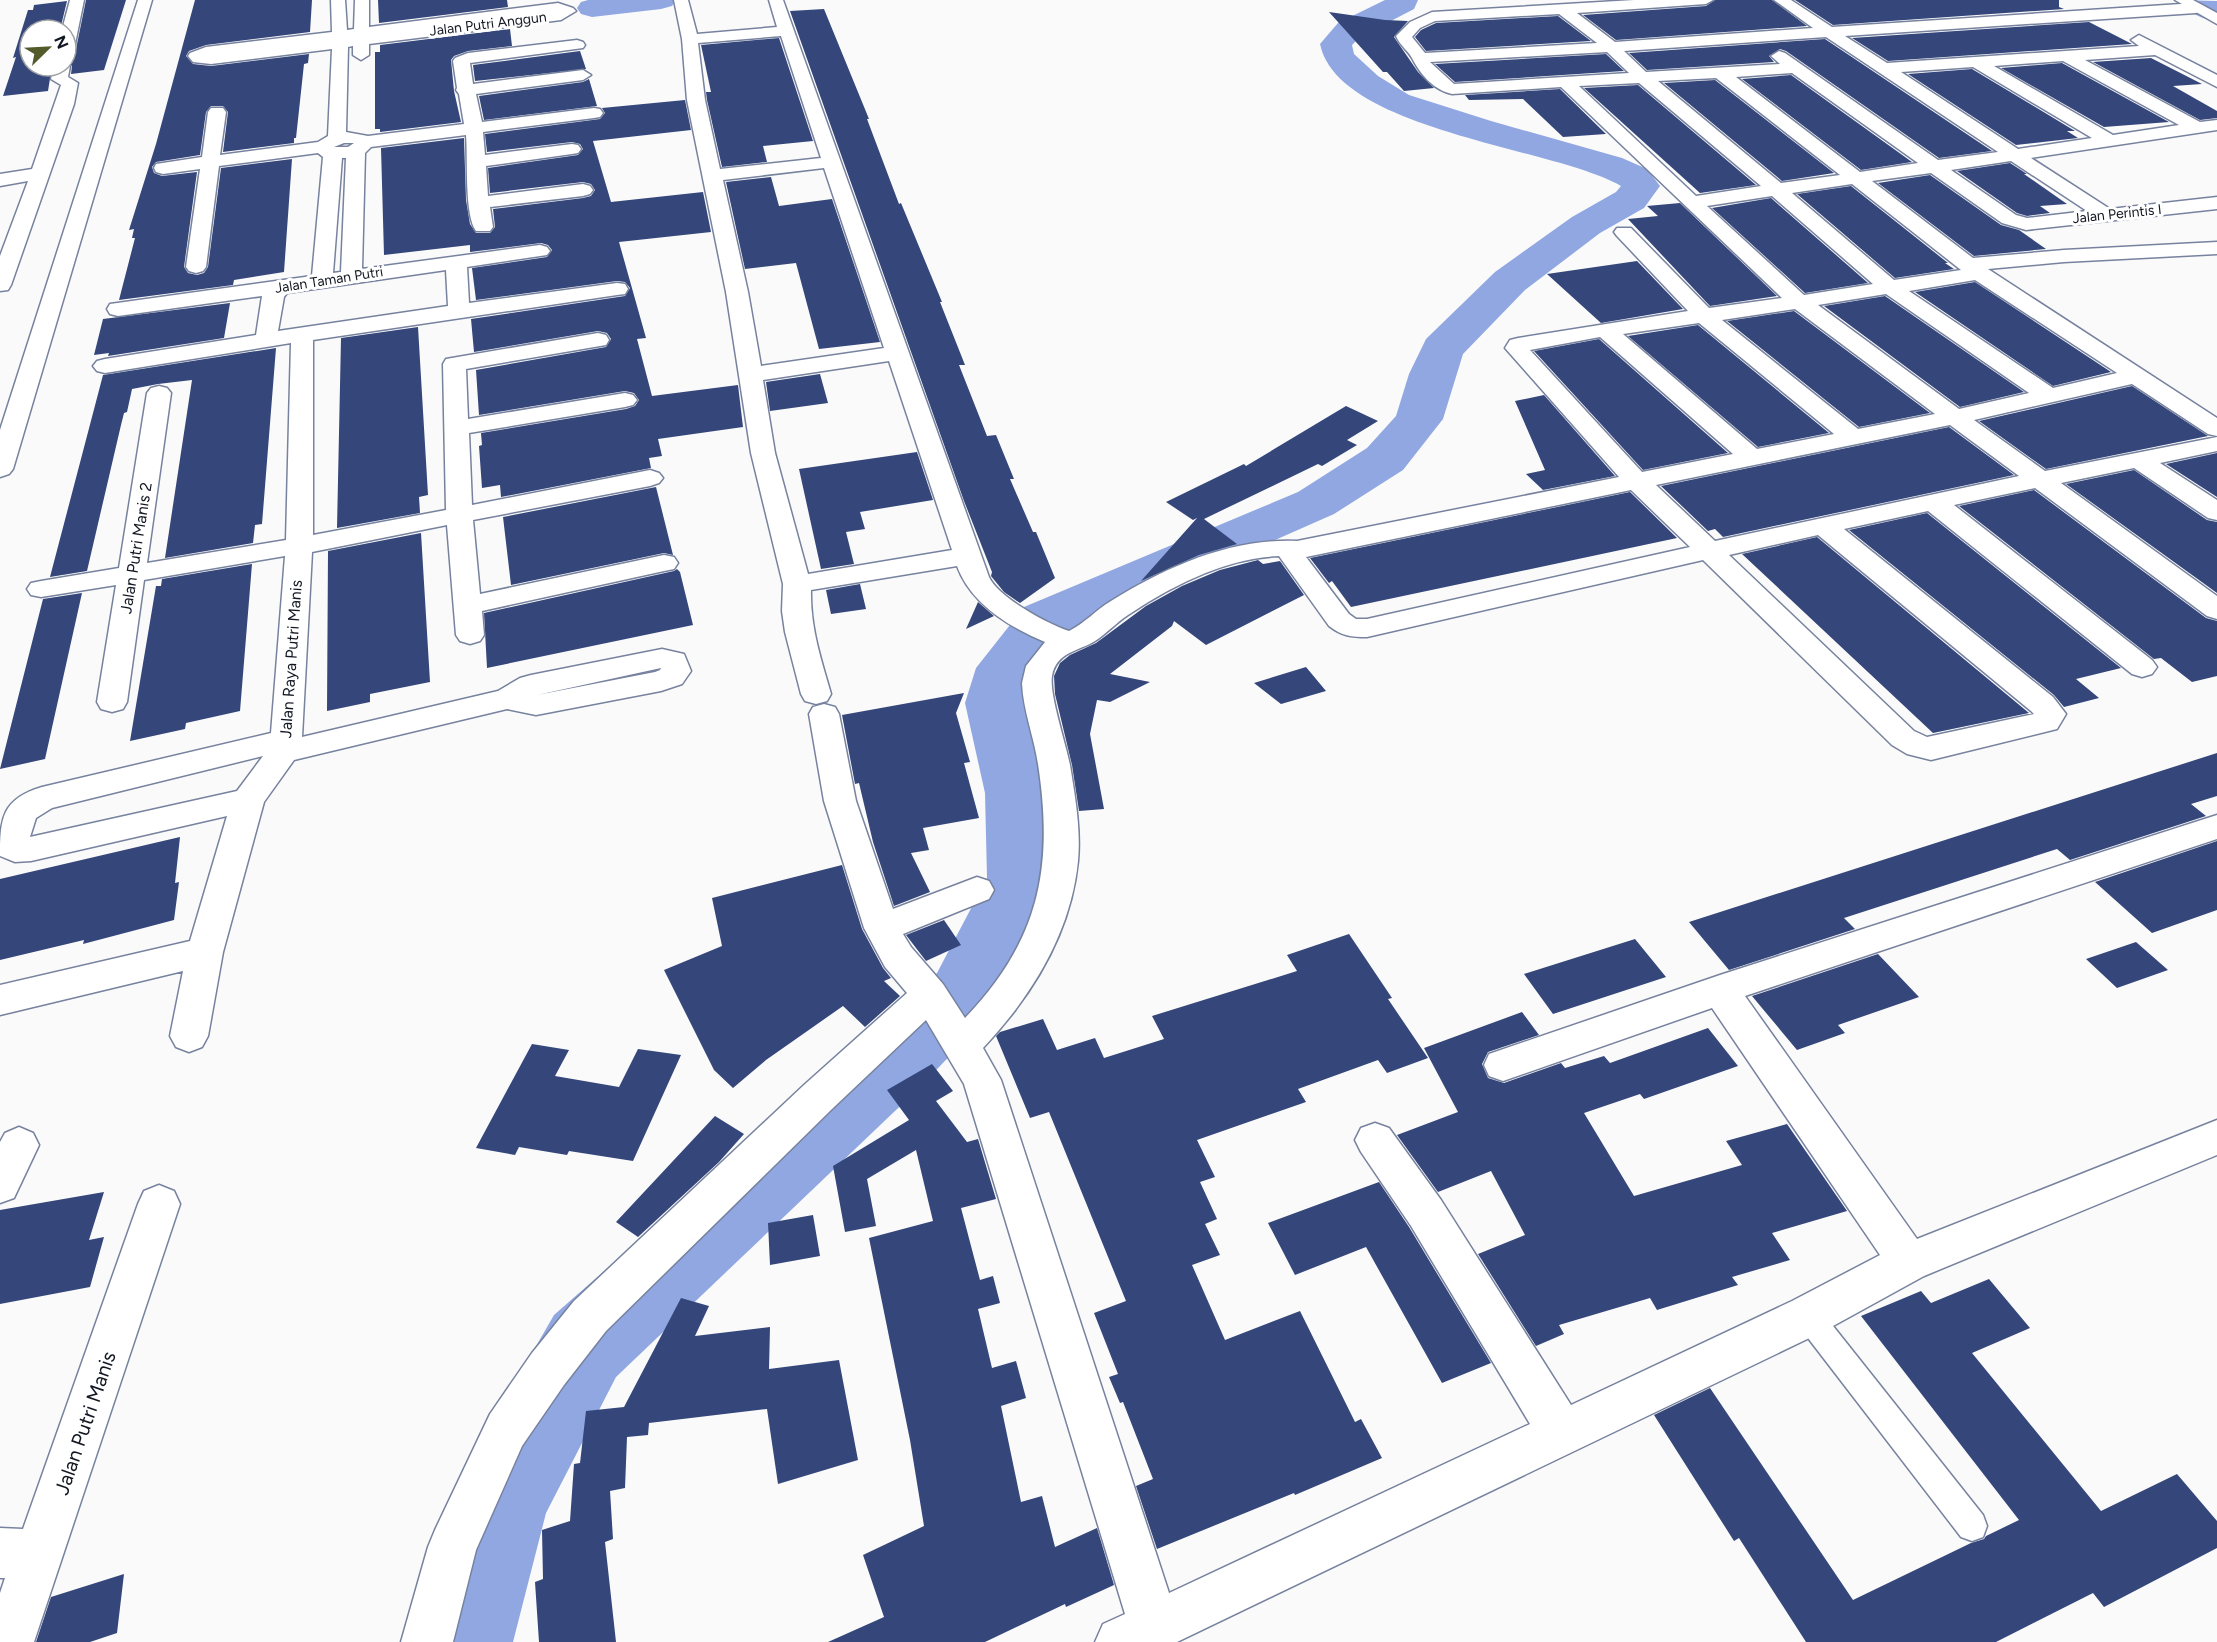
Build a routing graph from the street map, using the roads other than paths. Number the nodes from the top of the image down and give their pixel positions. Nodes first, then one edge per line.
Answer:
1 (77, 0) edge
2 (145, 0) edge
3 (338, 0) edge
4 (362, 0) edge
5 (460, 0) edge
6 (490, 0) edge
7 (681, 0) edge
8 (776, 0) edge
9 (1706, 0) edge
10 (1781, 0) edge
11 (2063, 0) edge
12 (1675, 1) edge
13 (1601, 3) edge
14 (2188, 3) edge
15 (1528, 5) edge
16 (1562, 9) junction
17 (2086, 11) junction
18 (497, 16) junction
19 (73, 18) edge
20 (468, 19) junction
21 (2217, 19) edge
22 (1822, 28) junction
23 (236, 30) dead end
24 (785, 31) junction
25 (361, 36) junction
26 (1753, 37) junction
27 (340, 39) junction
28 (690, 39) junction
29 (577, 45) dead end
30 (1608, 45) junction
31 (232, 48) junction
32 (2158, 50) junction
33 (1418, 54) junction
34 (2066, 56) junction
35 (1976, 62) junction
36 (1796, 68) junction
37 (1884, 68) junction
38 (1719, 72) junction
39 (360, 73) dead end
40 (584, 75) dead end
41 (1642, 77) junction
42 (58, 78) edge
43 (2217, 82) edge
44 (1566, 83) junction
45 (464, 90) junction
46 (217, 112) dead end
47 (594, 113) dead end
48 (2207, 127) edge
49 (474, 129) junction
50 (360, 139) junction
51 (2110, 141) junction
52 (331, 146) junction
53 (572, 150) dead end
54 (2014, 155) junction
55 (210, 162) junction
56 (476, 162) junction
57 (830, 162) junction
58 (1935, 166) junction
59 (162, 168) dead end
60 (39, 174) junction
61 (713, 176) junction
62 (1858, 178) junction
63 (0, 180) edge
64 (583, 190) dead end
65 (1777, 190) junction
66 (1692, 202) junction
67 (478, 203) junction
68 (2217, 203) edge
69 (2166, 208) junction
70 (2104, 214) junction
71 (483, 227) dead end
72 (2203, 231) edge
73 (1624, 232) dead end
74 (2217, 248) edge
75 (2191, 250) junction
76 (540, 251) dead end
77 (456, 262) junction
78 (2217, 266) edge
79 (196, 267) dead end
80 (1974, 269) junction
81 (351, 276) junction
82 (322, 280) junction
83 (0, 285) edge
84 (1888, 286) junction
85 (280, 288) junction
86 (617, 289) dead end
87 (1799, 302) junction
88 (118, 309) dead end
89 (459, 311) junction
90 (1702, 315) junction
91 (1605, 330) junction
92 (302, 335) junction
93 (266, 340) junction
94 (598, 340) dead end
95 (897, 353) junction
96 (105, 366) dead end
97 (750, 375) junction
98 (2136, 376) junction
99 (159, 393) dead end
100 (2049, 396) junction
101 (625, 400) dead end
102 (1954, 417) junction
103 (457, 428) junction
104 (2217, 429) edge
105 (1852, 436) junction
106 (2217, 444) edge
107 (1751, 457) junction
108 (2138, 459) junction
109 (0, 469) edge
110 (650, 478) dead end
111 (1635, 479) junction
112 (2038, 479) junction
113 (1933, 502) junction
114 (2217, 512) edge
115 (459, 513) junction
116 (1823, 525) junction
117 (300, 546) junction
118 (1297, 549) junction
119 (1710, 550) junction
120 (967, 556) junction
121 (664, 563) dead end
122 (132, 575) junction
123 (797, 584) junction
124 (41, 589) dead end
125 (468, 605) junction
126 (2217, 610) edge
127 (470, 635) dead end
128 (1062, 639) junction
129 (2142, 667) dead end
130 (507, 699) dead end
131 (112, 702) dead end
132 (284, 746) junction
133 (248, 800) junction
134 (2217, 827) edge
135 (977, 890) dead end
136 (882, 928) junction
137 (205, 952) junction
138 (1720, 990) junction
139 (0, 1000) edge
140 (946, 1019) junction
141 (189, 1036) dead end
142 (1503, 1065) dead end
143 (2217, 1137) edge
144 (1376, 1140) dead end
145 (19, 1146) dead end
146 (0, 1185) edge
147 (159, 1204) dead end
148 (1909, 1262) junction
149 (1808, 1316) junction
150 (1562, 1433) junction
151 (1972, 1526) dead end
152 (20, 1554) edge
153 (1138, 1634) edge
154 (8, 1642) edge
155 (427, 1642) edge

1 - 19 street
2 - 109 street
3 - 27 street
4 - 25 street
5 - 20 street
6 - 18 street
7 - 28 street
8 - 24 street
9 - 12 street
10 - 22 street
11 - 17 street
12 - 13 street
13 - 16 street
14 - 17 street
14 - 21 street
15 - 16 street
15 - 33 street
16 - 30 street
17 - 22 street
17 - 32 street
18 - 20 street, Jalan Putri Anggun
18 - 25 street, Jalan Putri Anggun
20 - 25 street, Jalan Putri Anggun
22 - 26 street
22 - 30 street
22 - 37 street
23 - 31 street
24 - 28 street
24 - 57 street
25 - 27 street, Jalan Putri Anggun
25 - 39 street
26 - 30 street
26 - 36 street
27 - 31 street, Jalan Putri Anggun
27 - 31 street, Jalan Putri Anggun
27 - 52 street
28 - 61 street
29 - 45 street
30 - 33 street
30 - 41 street
32 - 34 street
32 - 43 street
33 - 44 street
34 - 35 street
34 - 48 street
35 - 37 street
35 - 51 street
36 - 38 street
36 - 58 street
37 - 54 street
38 - 41 street
38 - 62 street
40 - 45 street
41 - 44 street
41 - 65 street
42 - 60 street
44 - 66 street
45 - 49 street
46 - 55 street
47 - 49 street
48 - 51 street
49 - 50 street
49 - 56 street
50 - 52 street
50 - 81 street
51 - 54 street
52 - 55 street
52 - 82 street
53 - 56 street
54 - 58 street
54 - 70 street
55 - 59 street
55 - 79 street
56 - 67 street
57 - 61 street
57 - 95 street
58 - 62 street
58 - 70 street, Jalan Perintis I
60 - 63 street
60 - 83 street
61 - 97 street
62 - 65 street
62 - 80 street
64 - 67 street
65 - 66 street
65 - 84 street
66 - 87 street
67 - 71 street
68 - 69 street, Jalan Perintis I
69 - 70 street, Jalan Perintis I
69 - 72 street
73 - 90 street
74 - 75 street
75 - 78 street
75 - 80 street
76 - 77 street, Jalan Taman Putri
77 - 81 street, Jalan Taman Putri
77 - 89 street
80 - 84 street
80 - 98 street
81 - 82 street, Jalan Taman Putri
82 - 85 street, Jalan Taman Putri
84 - 87 street
84 - 100 street
85 - 88 street, Jalan Taman Putri
85 - 93 street
86 - 89 street
87 - 90 street
87 - 102 street
89 - 92 street
90 - 91 street
90 - 105 street
91 - 107 street
91 - 111 street
92 - 93 street
92 - 117 street, Jalan Raya Putri Manis
93 - 96 street
94 - 103 street
95 - 97 street
95 - 120 street
97 - 123 street
98 - 100 street
98 - 104 street
99 - 122 street, Jalan Putri Manis 2
100 - 102 street
101 - 103 street
102 - 105 street
102 - 112 street
103 - 115 street
105 - 107 street
106 - 108 street
107 - 111 street
108 - 112 street
108 - 114 street
110 - 115 street
111 - 118 street
111 - 119 street
112 - 113 street
112 - 126 street
113 - 116 street
113 - 129 street
115 - 117 street
115 - 125 street
116 - 119 street
116 - 119 street
117 - 122 street
117 - 132 street, Jalan Raya Putri Manis
118 - 119 street
118 - 128 street
120 - 123 street
120 - 128 street
121 - 125 street
122 - 124 street
122 - 131 street, Jalan Putri Manis 2
123 - 136 street
125 - 127 street
128 - 140 street
130 - 132 street
132 - 133 street, Jalan Raya Putri Manis
132 - 133 street
133 - 137 street, Jalan Raya Putri Manis
134 - 138 street
135 - 136 street
136 - 140 street
137 - 139 street
137 - 141 street, Jalan Raya Putri Manis
138 - 142 street
138 - 148 street
140 - 153 street
140 - 155 street
143 - 148 street
144 - 150 street
145 - 146 street
147 - 152 street, Jalan Putri Manis
148 - 149 street
149 - 150 street
149 - 151 lane
150 - 153 street
152 - 154 street, Jalan Putri Manis

